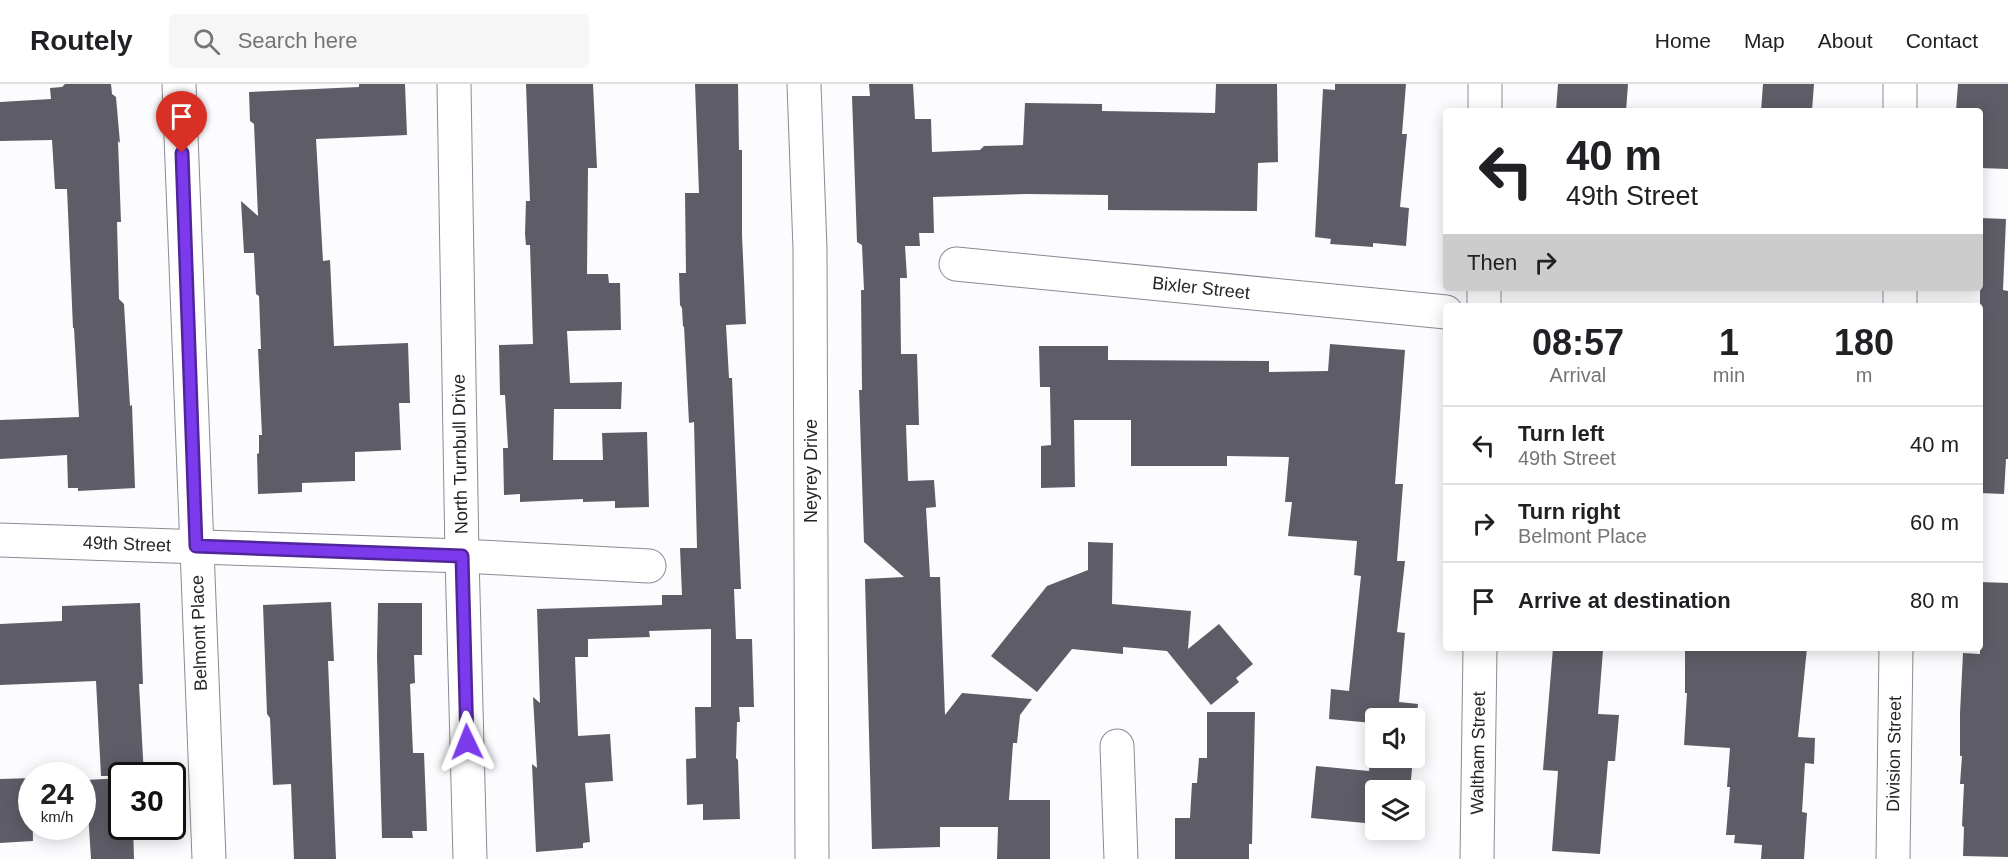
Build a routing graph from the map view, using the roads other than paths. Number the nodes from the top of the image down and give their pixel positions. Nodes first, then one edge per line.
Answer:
1 (179, 84) edge
2 (454, 84) edge
3 (804, 84) edge
4 (1485, 84) edge
5 (1900, 84) edge
6 (1485, 108) edge
7 (1900, 108) edge
8 (956, 264) dead end
9 (1443, 312) edge
10 (0, 540) edge
11 (196, 546) junction
12 (462, 556) junction
13 (650, 566) dead end
14 (1480, 651) edge
15 (1896, 651) edge
16 (1117, 746) dead end
17 (209, 859) edge
18 (470, 859) edge
19 (812, 859) edge
20 (1121, 859) edge
21 (1477, 859) edge
22 (1893, 859) edge

1 - 11 street, Belmont Place
2 - 12 street, North Turnbull Drive
3 - 19 street, Neyrey Drive
4 - 6 street
5 - 7 street
8 - 9 street, Bixler Street
10 - 11 street, 49th Street
11 - 12 street, 49th Street
11 - 17 street, Belmont Place
12 - 13 street, 49th Street
12 - 18 street, North Turnbull Drive
14 - 21 street, Waltham Street
15 - 22 street, Division Street
16 - 20 street

